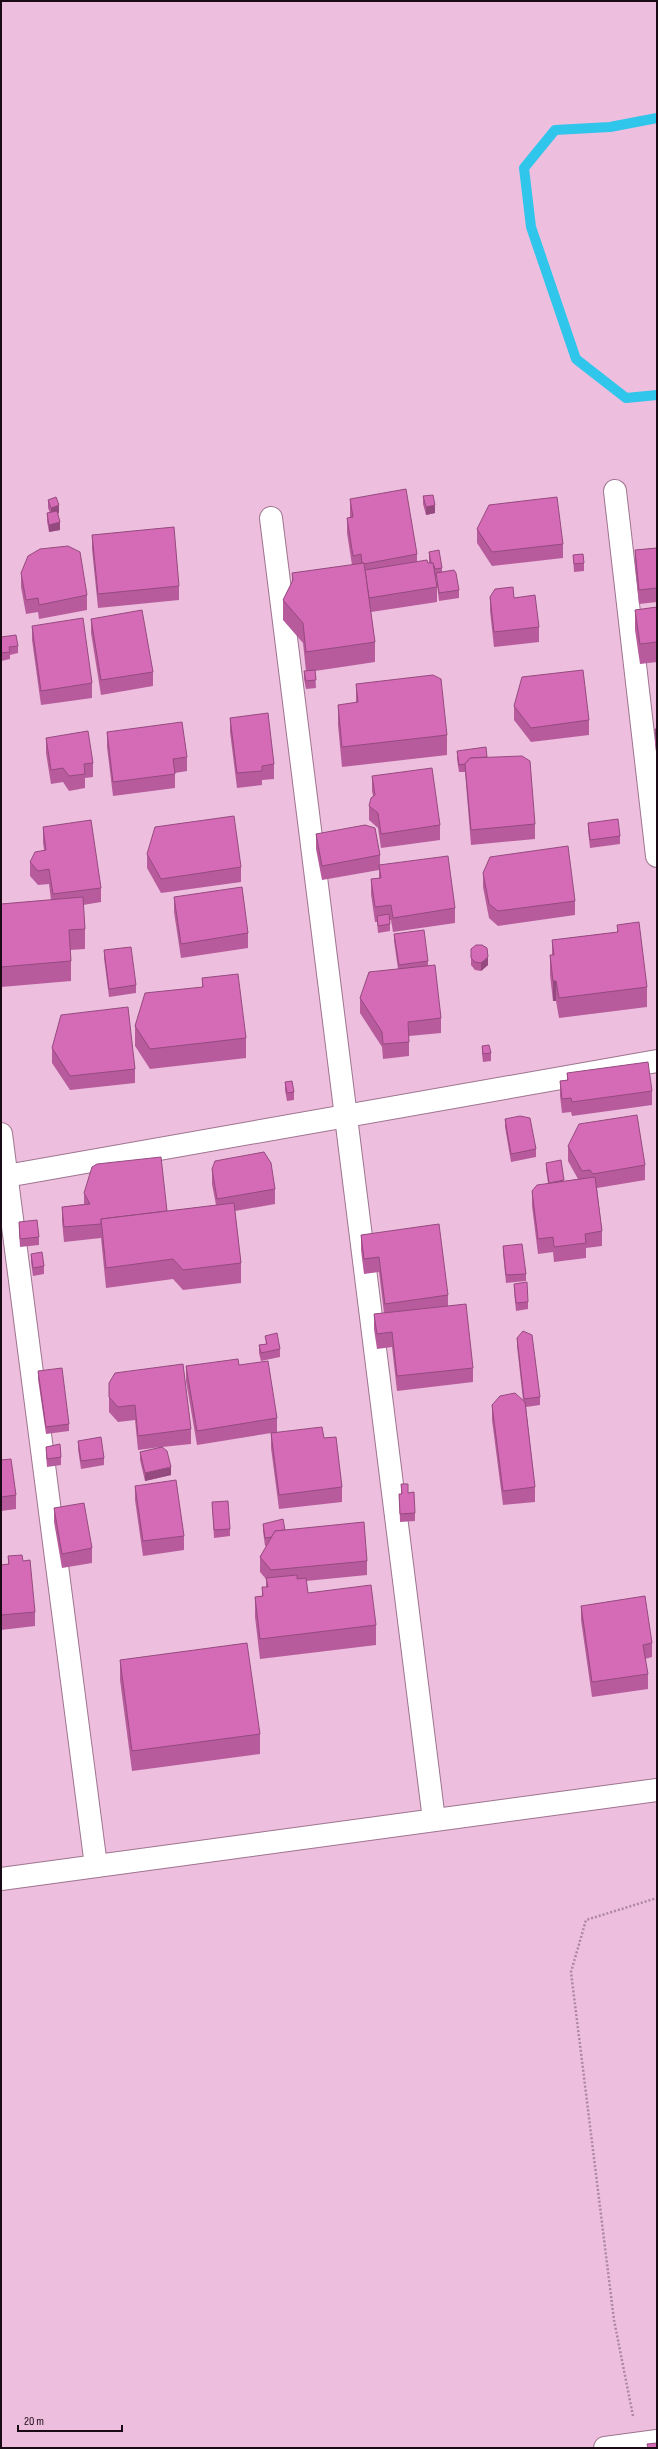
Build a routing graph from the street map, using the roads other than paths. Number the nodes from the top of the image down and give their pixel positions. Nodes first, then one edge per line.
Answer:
1 (615, 491) dead end
2 (271, 518) dead end
3 (657, 856) edge
4 (657, 1061) edge
5 (346, 1116) junction
6 (1, 1134) edge
7 (4, 1176) edge
8 (657, 1790) edge
9 (434, 1820) junction
10 (96, 1866) junction
11 (1, 1879) edge
12 (648, 2442) edge
13 (605, 2448) edge

1 - 3 street
2 - 5 street
4 - 5 street
5 - 7 street
5 - 9 street
6 - 7 street
7 - 10 street
8 - 9 street
9 - 10 street
10 - 11 street
12 - 13 street

